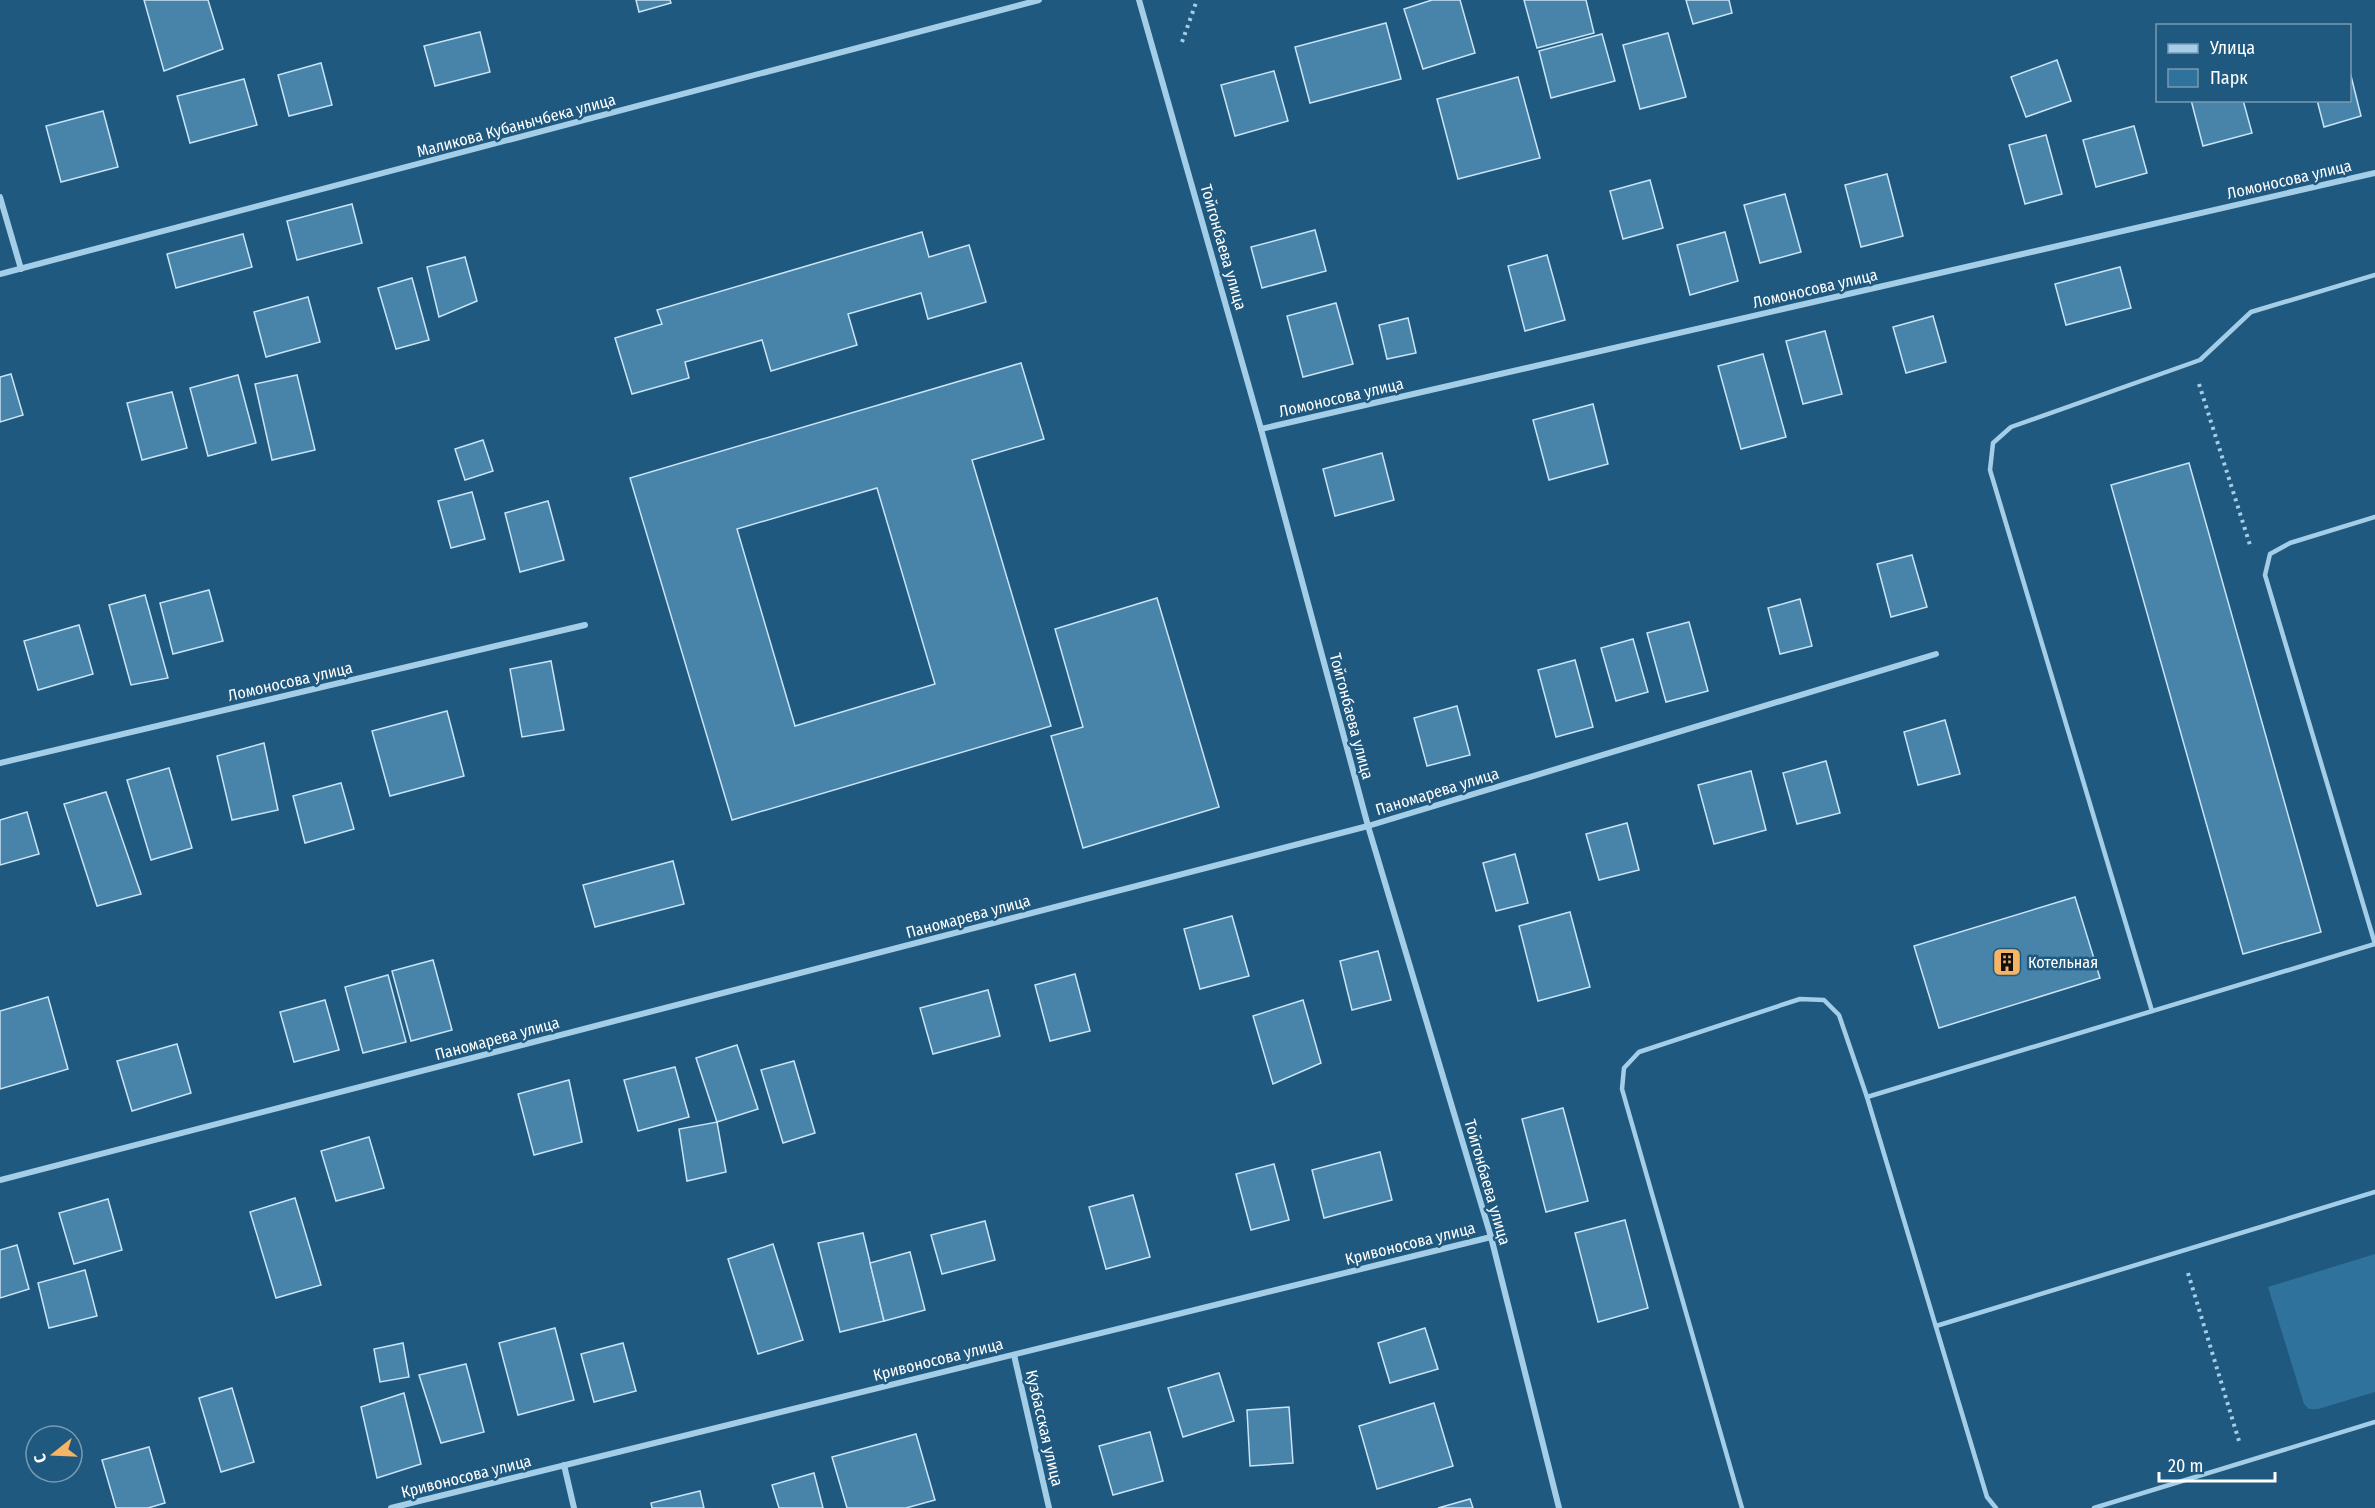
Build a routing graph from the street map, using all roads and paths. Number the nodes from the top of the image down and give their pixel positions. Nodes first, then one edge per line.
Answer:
1 (1039, 0) edge
2 (1139, 0) edge
3 (1197, 0) edge
4 (1182, 42) dead end
5 (2375, 173) edge
6 (0, 197) edge
7 (21, 269) junction
8 (0, 274) edge
9 (2375, 274) edge
10 (2192, 363) junction
11 (1261, 429) junction
12 (2375, 517) edge
13 (2270, 554) junction
14 (585, 626) dead end
15 (1936, 654) dead end
16 (0, 763) edge
17 (1368, 826) junction
18 (2375, 944) edge
19 (2152, 1011) junction
20 (1867, 1097) junction
21 (0, 1180) edge
22 (2375, 1192) edge
23 (1491, 1237) junction
24 (2181, 1251) junction
25 (1936, 1326) junction
26 (1014, 1354) junction
27 (2375, 1422) edge
28 (2245, 1462) junction
29 (564, 1465) junction
30 (391, 1508) edge
31 (574, 1508) edge
32 (1049, 1508) edge
33 (1559, 1508) edge
34 (1742, 1508) edge
35 (1996, 1508) edge
36 (2094, 1508) edge

1 - 7 street, Маликова Кубанычбека улица
2 - 11 street, Тойгонбаева улица
3 - 4 path
5 - 11 street, Ломоносова улица
6 - 7 street
7 - 8 street, Маликова Кубанычбека улица
9 - 10 lane
10 - 13 path
10 - 19 lane
11 - 17 street, Тойгонбаева улица
12 - 13 lane
13 - 18 lane
14 - 16 street, Ломоносова улица
15 - 17 street, Паномарева улица
17 - 21 street, Паномарева улица
17 - 23 street, Тойгонбаева улица
18 - 19 lane
19 - 20 lane
20 - 25 lane
20 - 34 lane
22 - 24 lane
23 - 26 street, Кривоносова улица
23 - 33 street, Тойгонбаева улица
24 - 25 lane
24 - 28 path
25 - 35 lane
26 - 29 street, Кривоносова улица
26 - 32 street, Кузбасская улица
27 - 28 lane
28 - 36 lane
29 - 30 street, Кривоносова улица
29 - 31 street

